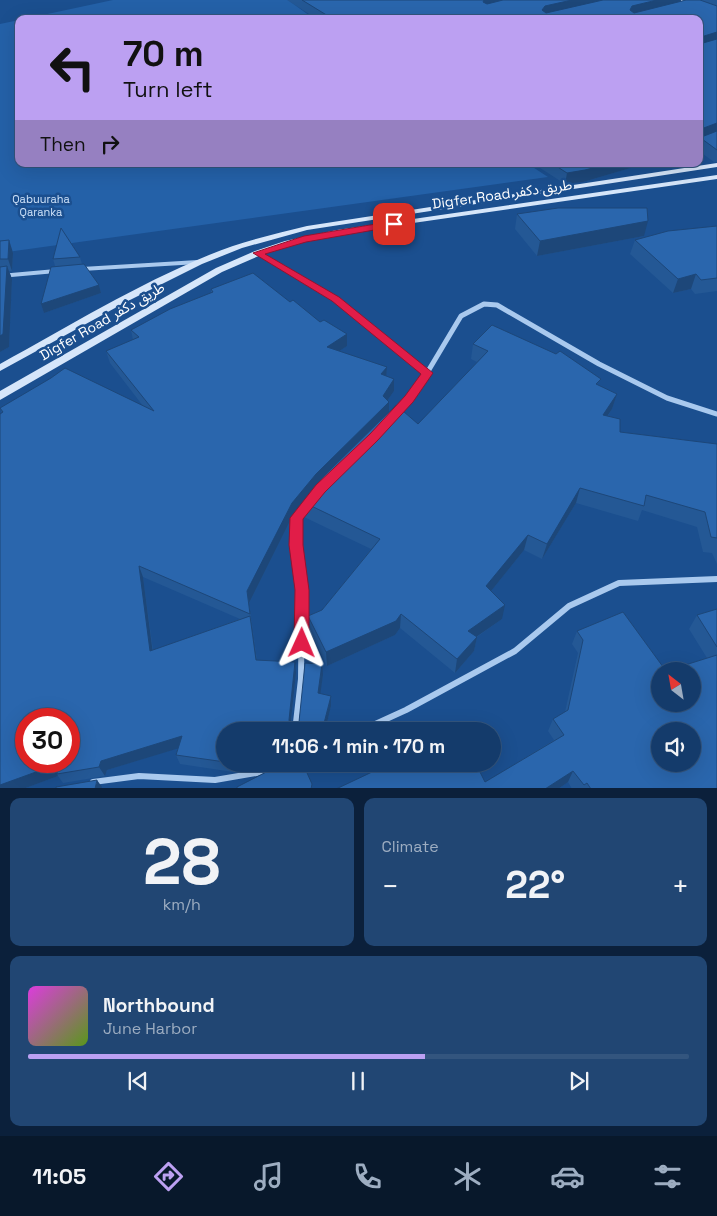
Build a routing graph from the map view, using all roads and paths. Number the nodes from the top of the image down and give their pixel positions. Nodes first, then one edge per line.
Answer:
1 (681, 3) edge
2 (717, 13) edge
3 (703, 165) edge
4 (717, 165) edge
5 (680, 167) edge
6 (717, 177) edge
7 (258, 253) junction
8 (199, 262) junction
9 (66, 270) edge
10 (76, 270) edge
11 (0, 276) edge
12 (0, 368) edge
13 (427, 373) junction
14 (0, 396) edge
15 (717, 414) edge
16 (392, 418) edge
17 (314, 496) edge
18 (717, 579) edge
19 (296, 722) edge
20 (380, 722) edge
21 (263, 772) edge
22 (86, 783) edge

1 - 2 street
3 - 4 street, Digfer Road طريق دكفر
5 - 8 street, Digfer Road طريق دكفر
6 - 7 street, Digfer Road طريق دكفر
7 - 13 street
7 - 14 street, Digfer Road طريق دكفر
8 - 10 street
8 - 12 street, Digfer Road طريق دكفر
9 - 11 street
13 - 15 street
13 - 16 street
17 - 19 street
18 - 20 street
21 - 22 street

